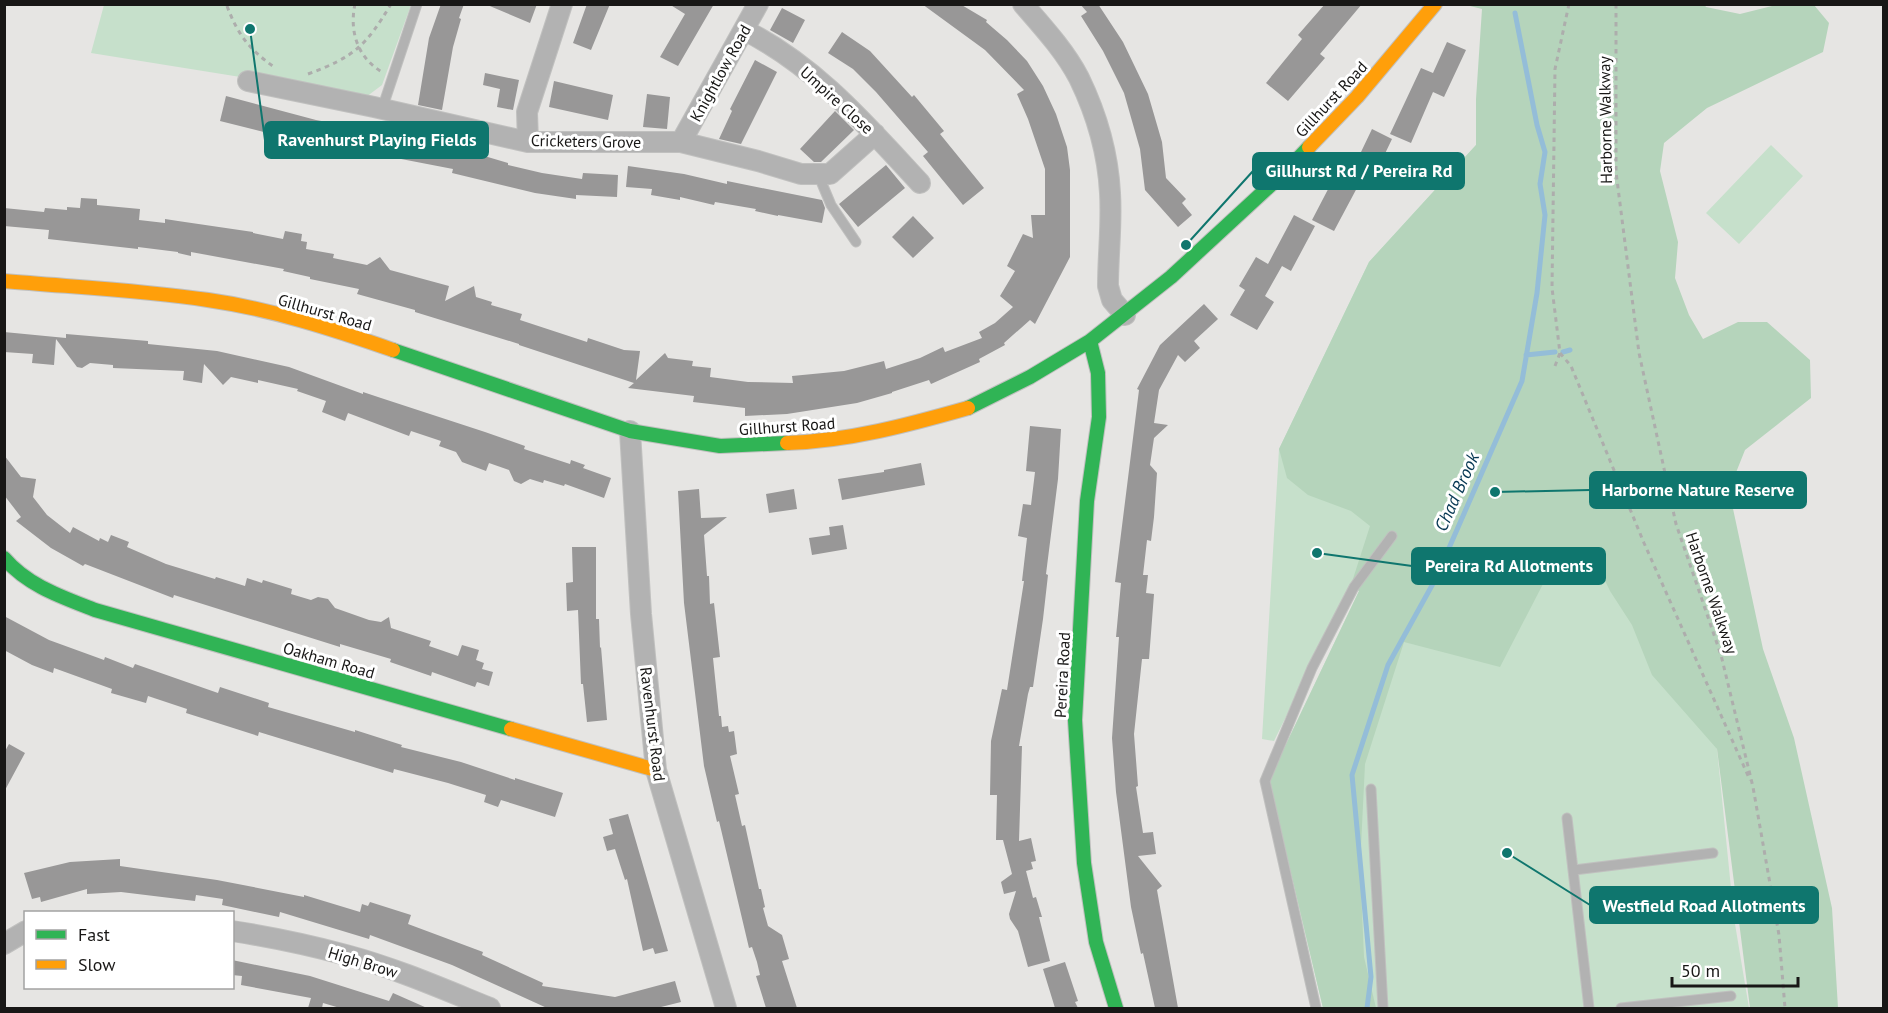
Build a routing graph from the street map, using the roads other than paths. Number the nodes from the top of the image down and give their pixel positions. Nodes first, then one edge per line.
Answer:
1 (417, 4) edge
2 (562, 4) edge
3 (758, 4) edge
4 (1023, 4) edge
5 (1435, 4) edge
6 (744, 30) junction
7 (248, 81) dead end
8 (382, 109) junction
9 (875, 134) junction
10 (528, 142) junction
11 (681, 142) junction
12 (818, 174) junction
13 (920, 183) dead end
14 (856, 243) dead end
15 (4, 281) edge
16 (1125, 315) junction
17 (1090, 340) junction
18 (630, 431) junction
19 (1392, 536) dead end
20 (4, 558) edge
21 (656, 770) junction
22 (1371, 789) dead end
23 (1567, 818) dead end
24 (1713, 853) dead end
25 (1574, 870) junction
26 (234, 931) edge
27 (24, 932) edge
28 (4, 944) edge
29 (1731, 996) dead end
30 (490, 1008) edge
31 (726, 1008) edge
32 (1116, 1008) edge
33 (1316, 1008) edge
34 (1383, 1008) edge
35 (1589, 1008) edge
36 (1621, 1008) edge

1 - 8 lane
2 - 10 street
3 - 6 street, Knightlow Road
4 - 16 street
5 - 16 street, Gillhurst Road
6 - 9 street, Umpire Close
6 - 11 street, Knightlow Road
7 - 8 street, Cricketers Grove
8 - 10 street, Cricketers Grove
9 - 12 street
9 - 13 street, Umpire Close
10 - 11 street, Cricketers Grove
11 - 12 street, Cricketers Grove
12 - 14 lane
15 - 18 street, Gillhurst Road
16 - 17 street, Gillhurst Road
17 - 18 street, Gillhurst Road
17 - 32 street, Pereira Road
18 - 21 street, Ravenhurst Road
19 - 33 lane
20 - 21 street, Oakham Road
21 - 31 street, Ravenhurst Road
22 - 34 lane
23 - 25 lane
24 - 25 lane
25 - 35 lane
26 - 30 street, High Brow
27 - 28 street
29 - 36 lane

